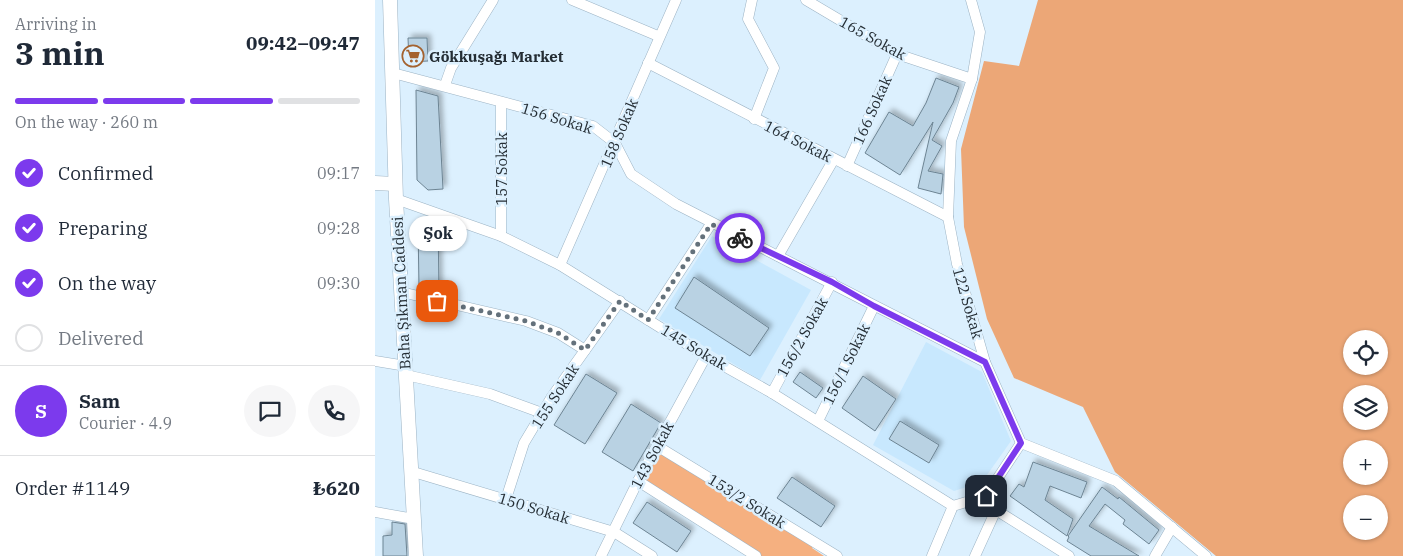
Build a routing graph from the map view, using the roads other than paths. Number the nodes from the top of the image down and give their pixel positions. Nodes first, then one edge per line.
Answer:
1 (390, 0) edge
2 (493, 0) edge
3 (572, 0) edge
4 (676, 0) edge
5 (752, 0) edge
6 (971, 0) edge
7 (809, 1) edge
8 (658, 36) junction
9 (897, 54) junction
10 (648, 63) junction
11 (393, 73) junction
12 (972, 79) junction
13 (445, 85) junction
14 (501, 102) junction
15 (754, 119) junction
16 (615, 143) junction
17 (834, 159) junction
18 (847, 166) junction
19 (375, 184) edge
20 (395, 184) junction
21 (396, 199) junction
22 (948, 217) junction
23 (711, 224) junction
24 (501, 236) junction
25 (778, 256) junction
26 (560, 264) junction
27 (832, 282) junction
28 (401, 292) junction
29 (620, 301) junction
30 (874, 306) junction
31 (648, 320) junction
32 (585, 350) junction
33 (706, 356) junction
34 (375, 362) edge
35 (985, 362) junction
36 (406, 370) junction
37 (771, 393) junction
38 (542, 413) junction
39 (818, 421) junction
40 (1021, 443) junction
41 (657, 446) junction
42 (410, 471) junction
43 (638, 481) junction
44 (986, 496) junction
45 (505, 499) junction
46 (953, 506) junction
47 (996, 510) junction
48 (375, 512) edge
49 (414, 519) junction
50 (1172, 527) junction
51 (615, 532) junction
52 (1055, 552) edge
53 (416, 556) edge
54 (601, 556) edge
55 (652, 556) edge
56 (756, 556) edge
57 (837, 556) edge
58 (932, 556) edge
59 (975, 556) edge
60 (1069, 556) edge
61 (1155, 556) edge
62 (1207, 556) edge

1 - 11 main road, Baha Şıkman Caddesi
2 - 13 street
3 - 8 street
4 - 8 street, 158 Sokak
5 - 15 street
6 - 12 street, 122 Sokak
7 - 9 street, 165 Sokak
8 - 10 street, 158 Sokak
9 - 12 street, 165 Sokak
9 - 18 street, 166 Sokak
10 - 15 street, 164 Sokak
10 - 16 street, 158 Sokak
11 - 13 street, 156 Sokak
11 - 20 main road, Baha Şıkman Caddesi
12 - 22 street, 122 Sokak
13 - 14 street, 156 Sokak
14 - 16 street, 156 Sokak
14 - 24 street, 157 Sokak
15 - 17 street, 164 Sokak
16 - 23 street, 156 Sokak
16 - 26 street, 158 Sokak
17 - 18 street, 164 Sokak
17 - 25 street
18 - 22 street, 164 Sokak
19 - 20 main road
20 - 21 main road, Baha Şıkman Caddesi
21 - 24 street, 145 Sokak
21 - 28 main road, Baha Şıkman Caddesi
22 - 35 street, 122 Sokak
23 - 25 street, 156 Sokak
23 - 31 street
24 - 26 street, 145 Sokak
25 - 27 street, 156 Sokak
26 - 29 street, 145 Sokak
27 - 30 street, 156 Sokak
27 - 37 street, 156/2 Sokak
28 - 32 street
28 - 36 main road, Baha Şıkman Caddesi
29 - 31 street, 145 Sokak
29 - 32 street, 155 Sokak
30 - 35 street, 156 Sokak
30 - 39 street, 156/1 Sokak
31 - 33 street, 145 Sokak
32 - 38 street, 155 Sokak
33 - 37 street, 145 Sokak
33 - 41 street, 143 Sokak
34 - 36 street
35 - 40 street, 122 Sokak
36 - 38 street
36 - 42 main road, Baha Şıkman Caddesi
37 - 39 street, 145 Sokak
38 - 45 street, 155 Sokak
39 - 46 street, 145 Sokak
40 - 44 street
40 - 50 street
41 - 43 street, 143 Sokak
41 - 57 street, 153/2 Sokak
42 - 45 street, 150 Sokak
42 - 49 main road, Baha Şıkman Caddesi
43 - 51 street, 143 Sokak
43 - 56 street
44 - 46 street
44 - 47 street
45 - 51 street, 150 Sokak
46 - 58 street
47 - 52 street
47 - 59 street
48 - 49 street
49 - 53 main road, Baha Şıkman Caddesi
50 - 61 street
50 - 62 street
51 - 54 street, 143 Sokak
51 - 55 street, 150 Sokak
52 - 60 street

